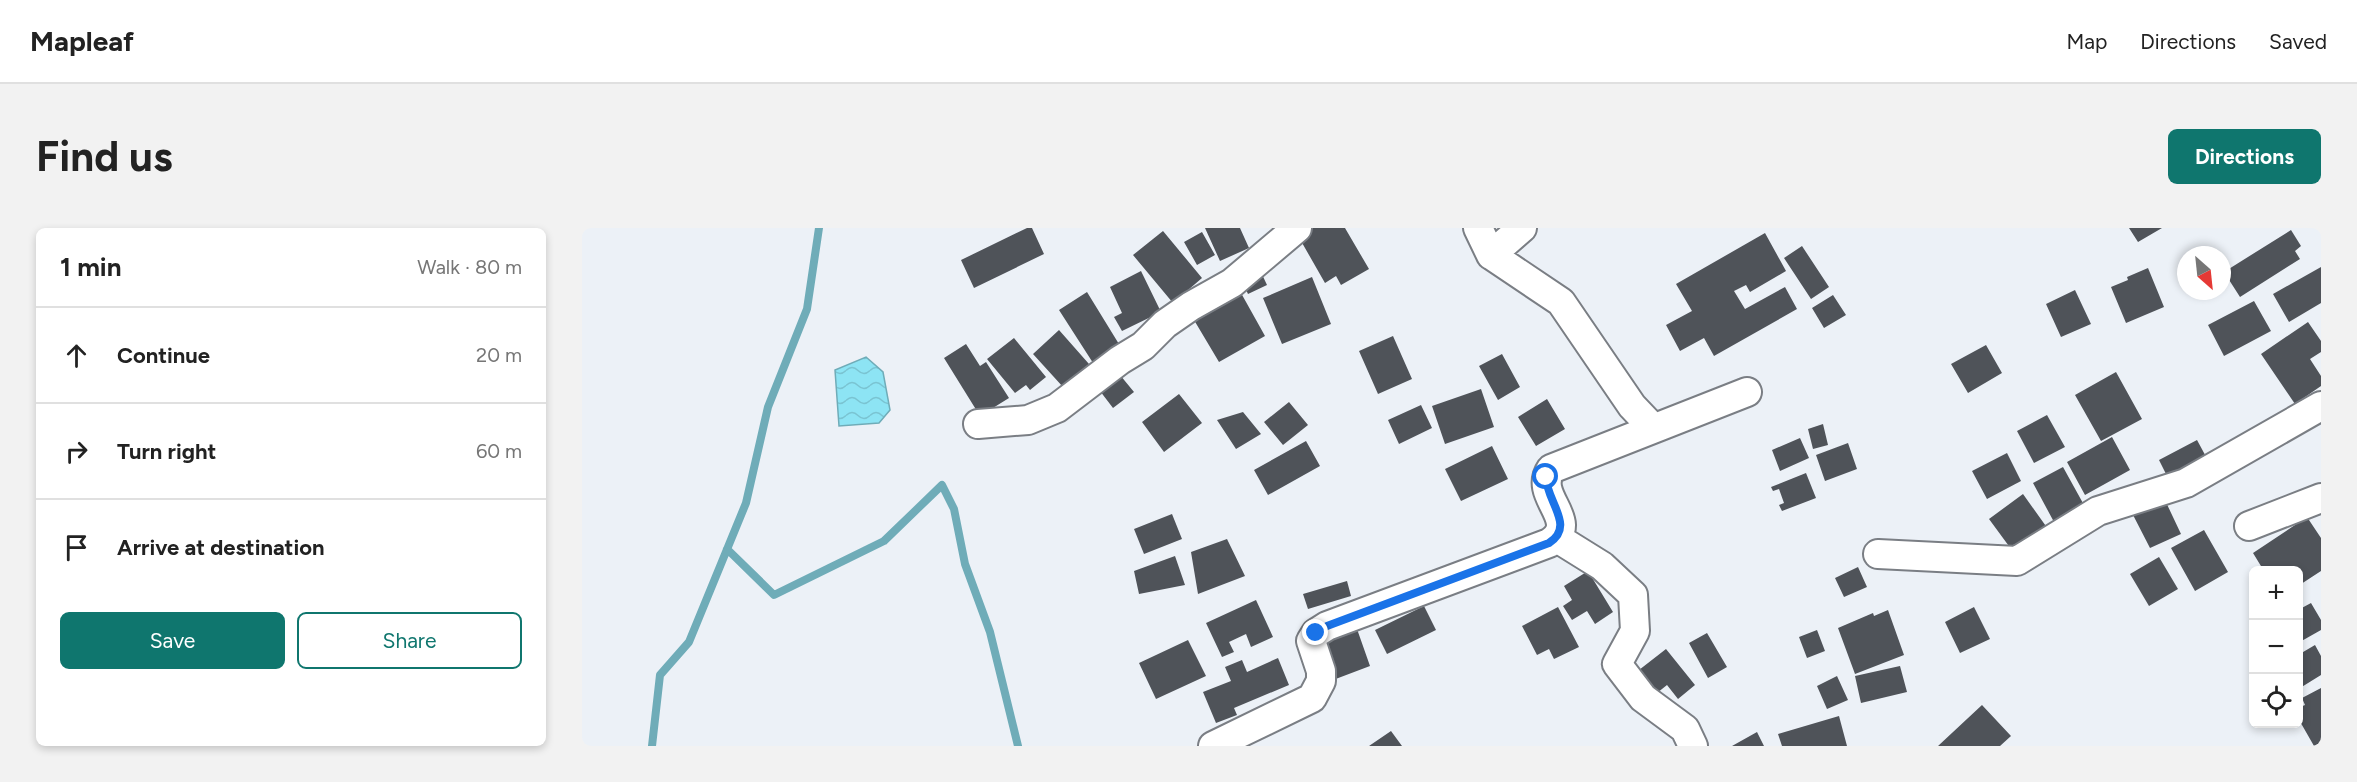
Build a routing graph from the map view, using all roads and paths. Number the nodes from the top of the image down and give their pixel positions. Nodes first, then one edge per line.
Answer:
1 (1297, 228) edge
2 (1478, 228) edge
3 (1522, 228) edge
4 (1491, 255) junction
5 (1747, 392) dead end
6 (2321, 406) edge
7 (978, 424) dead end
8 (1653, 428) junction
9 (2321, 498) edge
10 (2249, 526) dead end
11 (1557, 538) junction
12 (1878, 554) dead end
13 (1213, 746) edge
14 (1693, 746) edge

1 - 7 street
2 - 4 street
3 - 4 street
4 - 8 street
5 - 8 street
6 - 12 street
8 - 11 street
9 - 10 street
11 - 13 street
11 - 14 street

